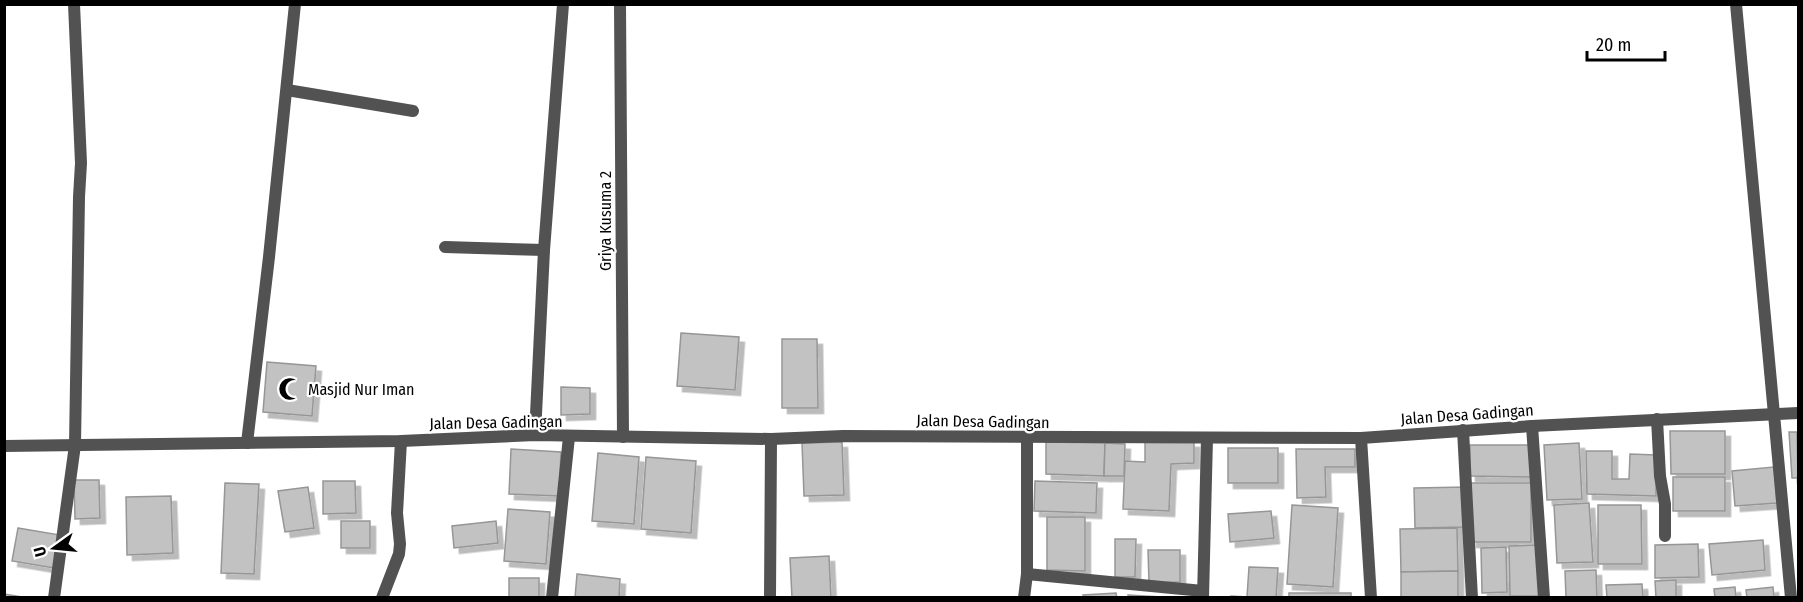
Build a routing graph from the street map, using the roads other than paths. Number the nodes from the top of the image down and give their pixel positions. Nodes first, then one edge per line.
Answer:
1 (74, 4) edge
2 (295, 4) edge
3 (563, 4) edge
4 (620, 4) edge
5 (1736, 4) edge
6 (287, 90) junction
7 (413, 111) dead end
8 (445, 247) dead end
9 (544, 250) junction
10 (1775, 413) junction
11 (1798, 413) edge
12 (1657, 419) junction
13 (1532, 426) junction
14 (1463, 430) junction
15 (535, 435) junction
16 (569, 436) junction
17 (623, 437) junction
18 (1027, 438) junction
19 (1207, 438) junction
20 (1361, 438) junction
21 (771, 439) junction
22 (401, 441) junction
23 (247, 442) junction
24 (75, 445) junction
25 (4, 446) edge
26 (1665, 536) dead end
27 (1027, 574) junction
28 (1203, 594) edge
29 (54, 597) edge
30 (382, 597) edge
31 (552, 597) edge
32 (770, 597) edge
33 (1024, 597) edge
34 (1371, 597) edge
35 (1472, 597) edge
36 (1544, 597) edge
37 (1791, 597) edge

1 - 24 street
2 - 6 street
3 - 9 street
4 - 17 street, Griya Kusuma 2
5 - 10 street
6 - 7 street
6 - 23 street
8 - 9 street
9 - 15 street
10 - 11 street, Jalan Desa Gadingan
10 - 12 street, Jalan Desa Gadingan
10 - 37 street
12 - 13 street, Jalan Desa Gadingan
12 - 26 street
13 - 14 street, Jalan Desa Gadingan
13 - 36 street
14 - 20 street, Jalan Desa Gadingan
14 - 35 street
15 - 16 street, Jalan Desa Gadingan
15 - 22 street, Jalan Desa Gadingan
16 - 17 street, Jalan Desa Gadingan
16 - 31 street
17 - 21 street, Jalan Desa Gadingan
18 - 19 street, Jalan Desa Gadingan
18 - 21 street, Jalan Desa Gadingan
18 - 27 street
19 - 20 street, Jalan Desa Gadingan
19 - 28 street
20 - 34 street
21 - 32 street
22 - 23 street, Jalan Desa Gadingan
22 - 30 street
23 - 24 street, Jalan Desa Gadingan
24 - 25 street, Jalan Desa Gadingan
24 - 29 street
27 - 28 street
27 - 33 street

